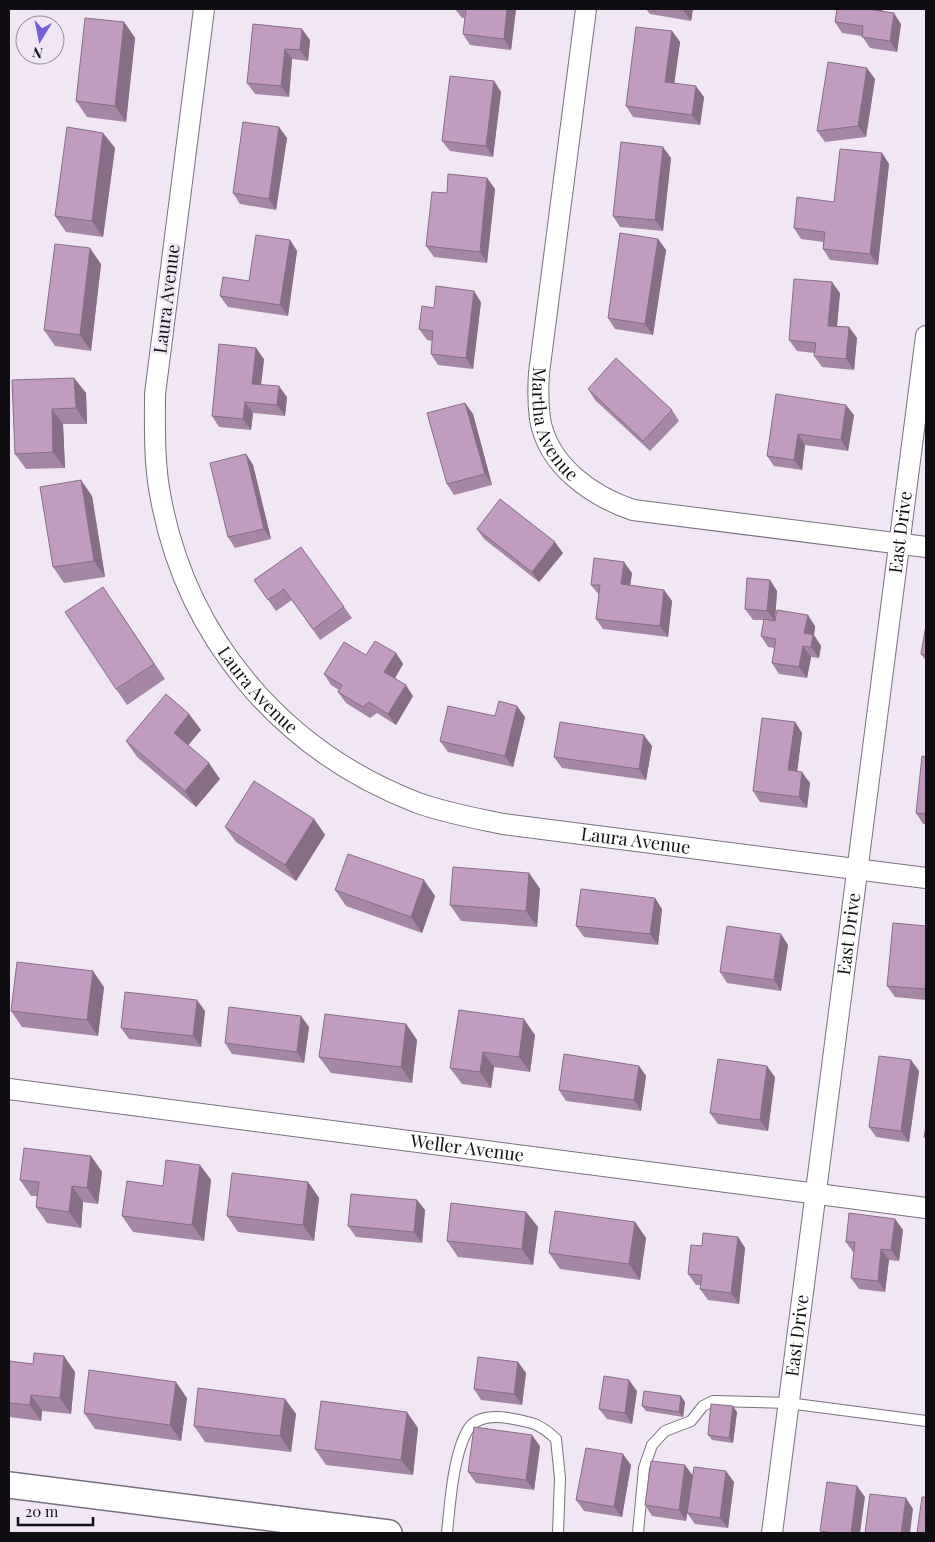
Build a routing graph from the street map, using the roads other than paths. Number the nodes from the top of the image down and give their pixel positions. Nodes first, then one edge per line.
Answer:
1 (204, 9) edge
2 (586, 9) edge
3 (926, 336) edge
4 (900, 544) junction
5 (926, 547) edge
6 (857, 870) junction
7 (926, 878) edge
8 (9, 1089) edge
9 (816, 1194) junction
10 (926, 1208) edge
11 (788, 1403) junction
12 (926, 1421) edge
13 (9, 1485) edge
14 (389, 1533) edge
15 (447, 1533) edge
16 (558, 1533) edge
17 (638, 1533) edge
18 (772, 1533) edge

1 - 6 street, Laura Avenue
2 - 4 street, Martha Avenue
3 - 4 street, East Drive
4 - 5 street, Martha Avenue
4 - 6 street, East Drive
6 - 7 street, Laura Avenue
6 - 9 street, East Drive
8 - 9 street, Weller Avenue
9 - 10 street, Weller Avenue
9 - 11 street, East Drive
11 - 12 lane
11 - 17 lane
11 - 18 street, East Drive
13 - 14 street
15 - 16 lane

